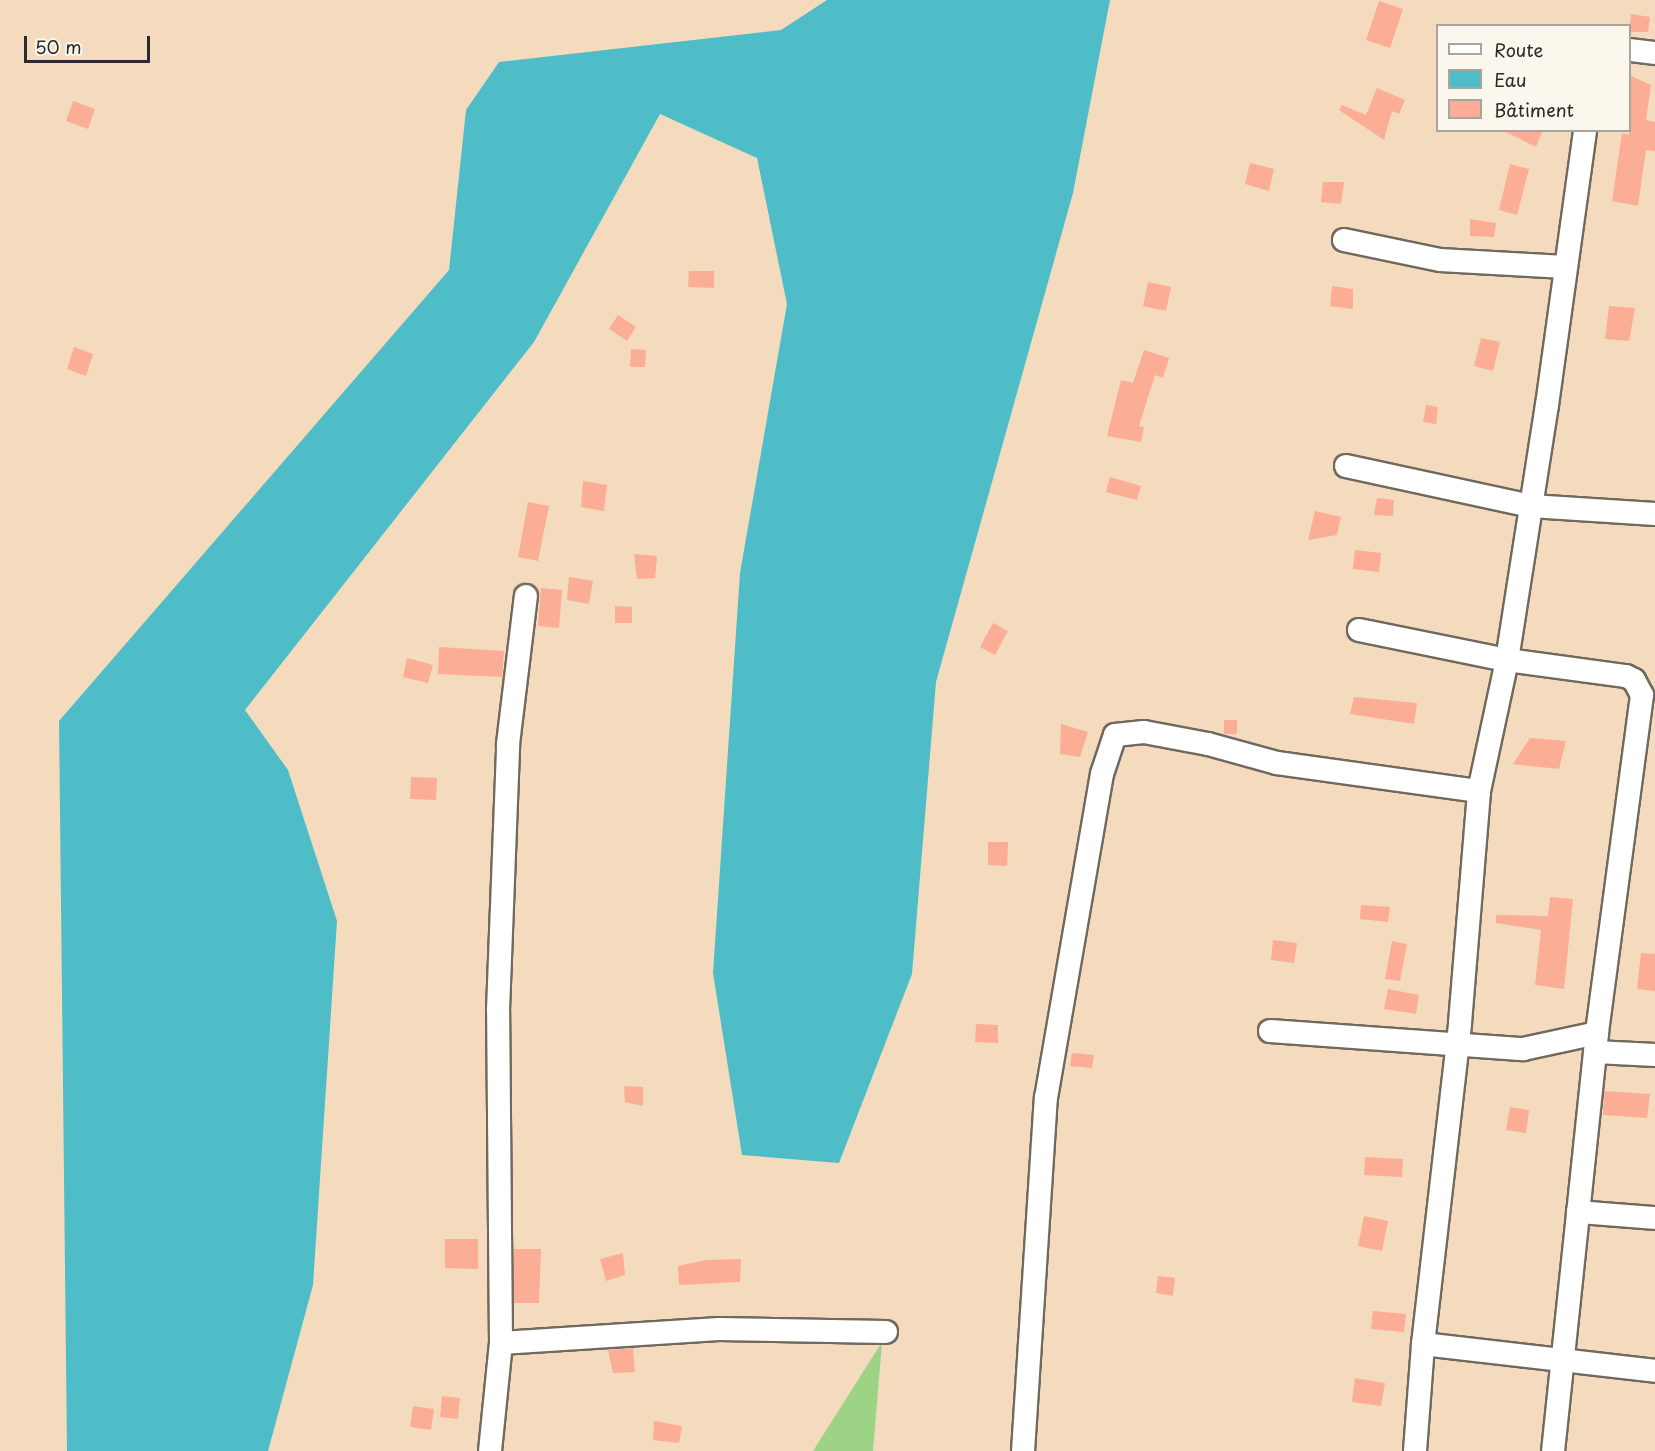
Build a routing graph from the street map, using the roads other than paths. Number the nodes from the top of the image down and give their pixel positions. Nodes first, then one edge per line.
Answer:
1 (1631, 50) edge
2 (1655, 53) edge
3 (1585, 132) edge
4 (1344, 240) dead end
5 (1565, 267) junction
6 (1346, 466) dead end
7 (1531, 506) junction
8 (1655, 514) edge
9 (526, 597) dead end
10 (1359, 630) dead end
11 (1507, 660) junction
12 (1479, 791) junction
13 (1270, 1031) dead end
14 (1596, 1043) junction
15 (1458, 1044) junction
16 (1655, 1055) edge
17 (1578, 1212) junction
18 (1655, 1218) edge
19 (886, 1332) dead end
20 (501, 1343) junction
21 (1423, 1344) junction
22 (1563, 1360) junction
23 (1655, 1371) edge
24 (490, 1451) edge
25 (1023, 1451) edge
26 (1415, 1451) edge
27 (1553, 1451) edge

1 - 2 street
3 - 5 street
4 - 5 street
5 - 7 street
6 - 7 street
7 - 8 street
7 - 11 street
9 - 20 street
10 - 11 street
11 - 12 street
11 - 14 street
12 - 15 street
12 - 25 street
13 - 15 street
14 - 15 street
14 - 16 street
14 - 17 street
15 - 21 street
17 - 18 street
17 - 22 street
19 - 20 street
20 - 24 street
21 - 22 street
21 - 26 street
22 - 23 street
22 - 27 street

